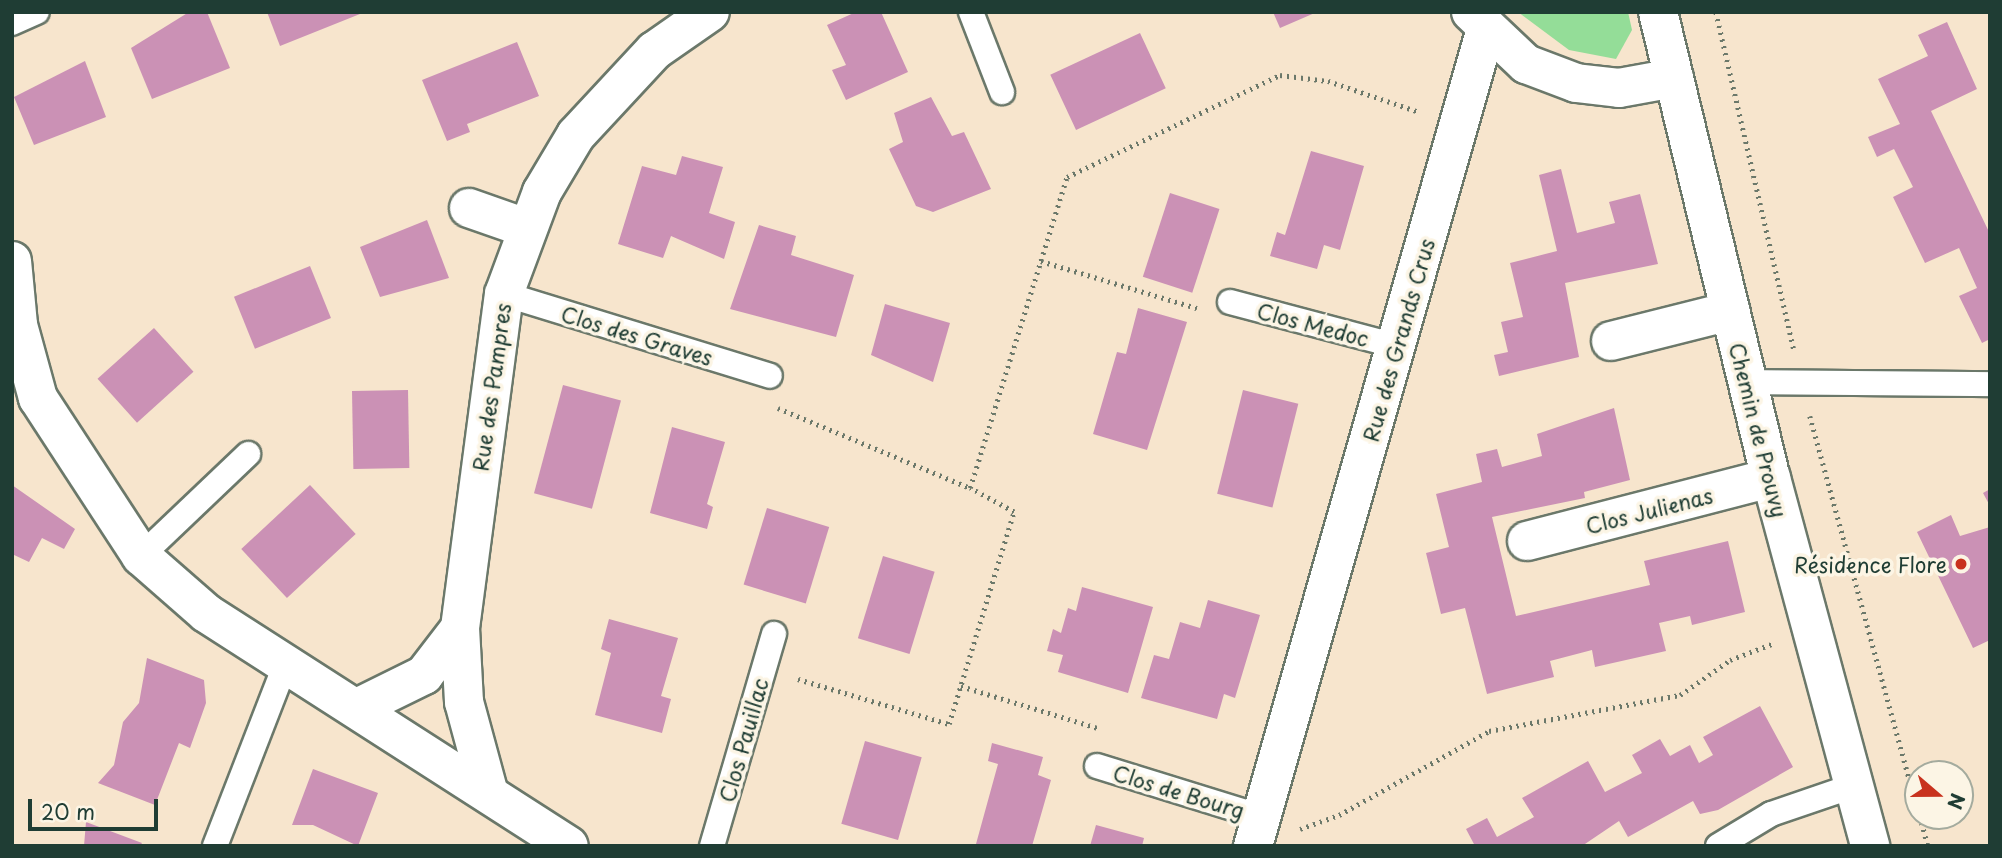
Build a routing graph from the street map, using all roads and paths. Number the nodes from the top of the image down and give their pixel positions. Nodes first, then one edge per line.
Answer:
1 (37, 12) edge
2 (710, 12) edge
3 (971, 12) edge
4 (1658, 12) edge
5 (1478, 22) edge
6 (12, 23) edge
7 (1674, 78) junction
8 (1002, 92) dead end
9 (1460, 125) junction
10 (469, 208) dead end
11 (526, 228) junction
12 (12, 261) edge
13 (1041, 261) junction
14 (504, 294) junction
15 (1230, 302) joint
16 (1730, 311) junction
17 (1611, 341) dead end
18 (1396, 346) junction
19 (770, 376) joint
20 (1747, 382) junction
21 (1990, 384) edge
22 (25, 387) edge
23 (248, 454) dead end
24 (1771, 478) junction
25 (970, 488) junction
26 (1527, 541) dead end
27 (141, 556) junction
28 (460, 628) junction
29 (774, 634) dead end
30 (1811, 634) junction
31 (286, 663) junction
32 (763, 669) junction
33 (961, 686) junction
34 (357, 708) junction
35 (1097, 766) joint
36 (1853, 786) junction
37 (489, 794) junction
38 (1270, 831) edge
39 (215, 846) edge
40 (569, 846) edge
41 (712, 846) edge
42 (1718, 846) edge
43 (1870, 846) edge

1 - 6 lane
2 - 11 street, Rue des Pampres
3 - 8 lane
4 - 7 street, Chemin de Prouvy
5 - 7 street, Rue des Grands Crus
5 - 9 street, Rue des Grands Crus
7 - 16 street, Chemin de Prouvy
9 - 13 path
9 - 18 street, Rue des Grands Crus
10 - 11 street
11 - 14 street, Rue des Pampres
12 - 22 street
13 - 15 path
13 - 25 path
14 - 19 lane, Clos des Graves
14 - 28 street, Rue des Pampres
15 - 18 lane, Clos Medoc
16 - 17 street
16 - 20 street, Chemin de Prouvy
18 - 38 street, Rue des Grands Crus
19 - 25 path
20 - 21 lane
20 - 24 street, Chemin de Prouvy
22 - 27 street
23 - 27 lane
24 - 26 street, Clos Julienas
24 - 30 street, Chemin de Prouvy
25 - 33 path
27 - 31 street
28 - 34 street, Rue des Pampres
28 - 37 street, Rue des Pampres
29 - 32 lane, Clos Pauillac
30 - 36 street, Chemin de Prouvy
30 - 38 path
31 - 34 street
31 - 39 lane
32 - 33 path
32 - 41 lane, Clos Pauillac
33 - 35 path
34 - 37 street
35 - 38 lane, Clos de Bourg
36 - 42 lane
36 - 43 street, Chemin de Prouvy
37 - 40 street

